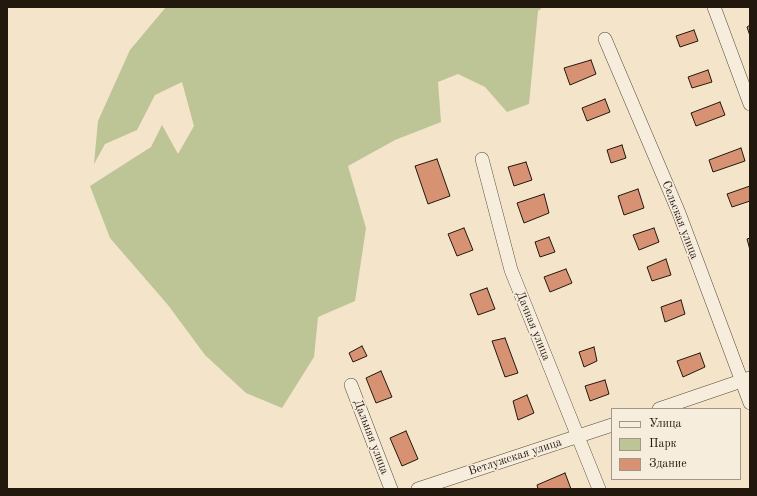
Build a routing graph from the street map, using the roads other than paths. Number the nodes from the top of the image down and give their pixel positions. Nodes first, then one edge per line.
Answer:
1 (714, 7) edge
2 (605, 39) dead end
3 (750, 104) edge
4 (482, 159) dead end
5 (746, 379) edge
6 (351, 385) dead end
7 (750, 403) edge
8 (662, 408) edge
9 (611, 425) edge
10 (579, 436) junction
11 (392, 489) edge
12 (418, 489) edge
13 (599, 489) edge

1 - 3 street
2 - 5 street, Сельская улица
4 - 10 street, Дачная улица
5 - 7 street, Сельская улица
5 - 8 street
6 - 11 street, Дальняя улица
9 - 10 street, Ветлужская улица
10 - 12 street, Ветлужская улица
10 - 13 street, Дачная улица

